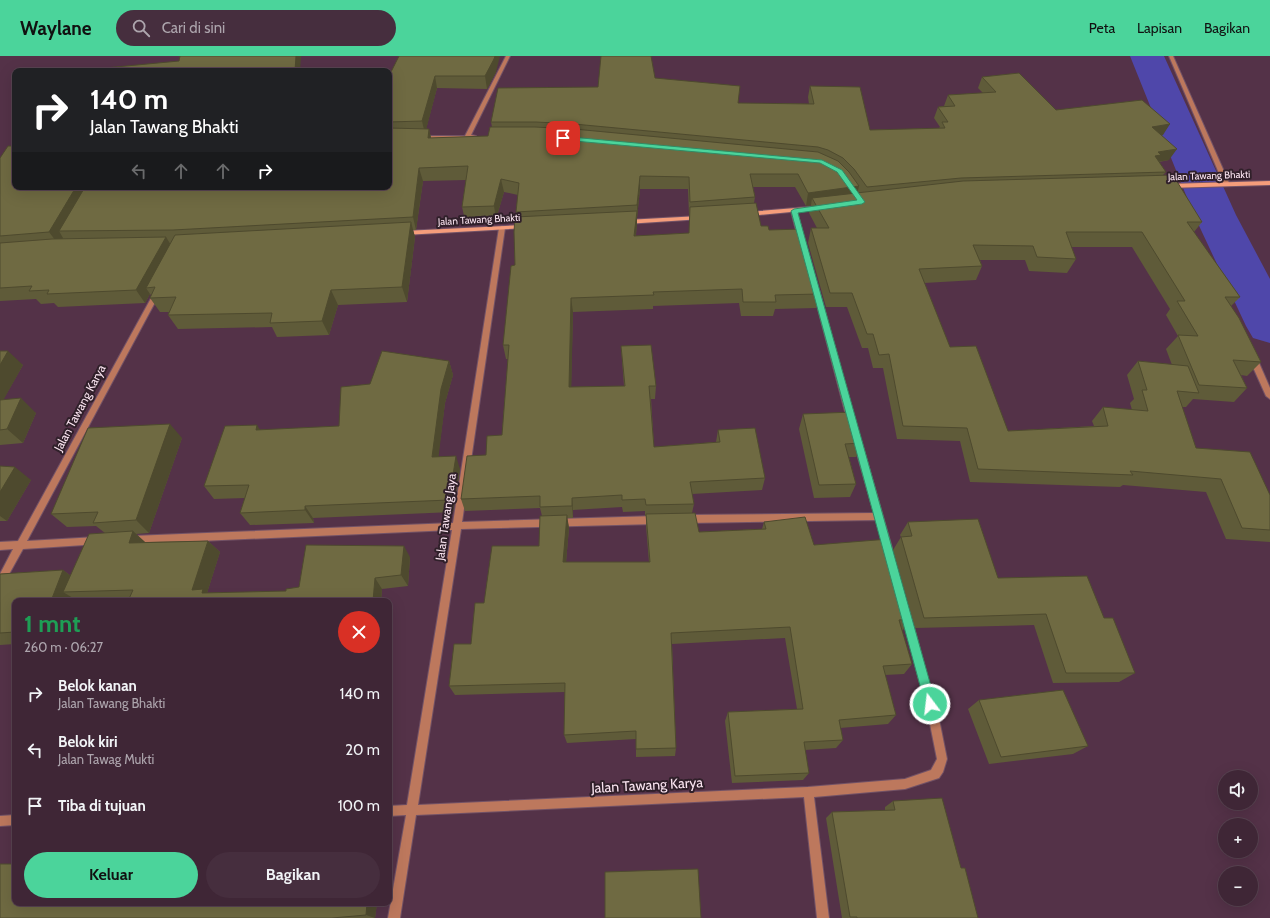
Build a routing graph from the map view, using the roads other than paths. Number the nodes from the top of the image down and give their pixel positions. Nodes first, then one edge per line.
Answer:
1 (508, 56) edge
2 (1171, 56) edge
3 (467, 137) junction
4 (483, 137) edge
5 (412, 138) edge
6 (1270, 183) edge
7 (1227, 185) junction
8 (1163, 186) edge
9 (1171, 186) junction
10 (1175, 193) edge
11 (824, 207) edge
12 (794, 211) junction
13 (741, 215) edge
14 (710, 217) edge
15 (618, 223) edge
16 (533, 226) edge
17 (502, 228) junction
18 (400, 233) edge
19 (804, 249) edge
20 (813, 280) edge
21 (159, 289) edge
22 (1248, 346) edge
23 (1270, 396) edge
24 (879, 516) junction
25 (681, 519) edge
26 (665, 520) edge
27 (456, 526) junction
28 (123, 540) edge
29 (108, 541) edge
30 (20, 545) junction
31 (0, 546) edge
32 (889, 554) edge
33 (0, 582) edge
34 (904, 606) edge
35 (808, 792) junction
36 (411, 810) junction
37 (392, 811) edge
38 (12, 820) edge
39 (0, 821) edge
40 (394, 918) edge
41 (823, 918) edge

1 - 3 street
2 - 7 street
3 - 4 street
3 - 5 street
6 - 7 street, Jalan Tawang Bhakti
7 - 9 street, Jalan Tawang Bhakti
8 - 9 street, Jalan Tawang Bhakti
9 - 10 street
11 - 12 street
12 - 13 street
12 - 19 street
14 - 15 street
16 - 17 street, Jalan Tawang Bhakti
17 - 18 street, Jalan Tawang Bhakti
17 - 27 street, Jalan Tawang Jaya
20 - 24 street
21 - 30 street, Jalan Tawang Karya
22 - 23 street
24 - 25 street
24 - 32 street
26 - 27 street
27 - 28 street
27 - 36 street, Jalan Tawang Jaya
29 - 30 street
30 - 31 street
30 - 33 street, Jalan Tawang Karya
34 - 35 street, Jalan Tawang Karya
35 - 36 street, Jalan Tawang Karya
35 - 41 street
36 - 37 street, Jalan Tawang Karya
36 - 40 street, Jalan Tawang Jaya
38 - 39 street

